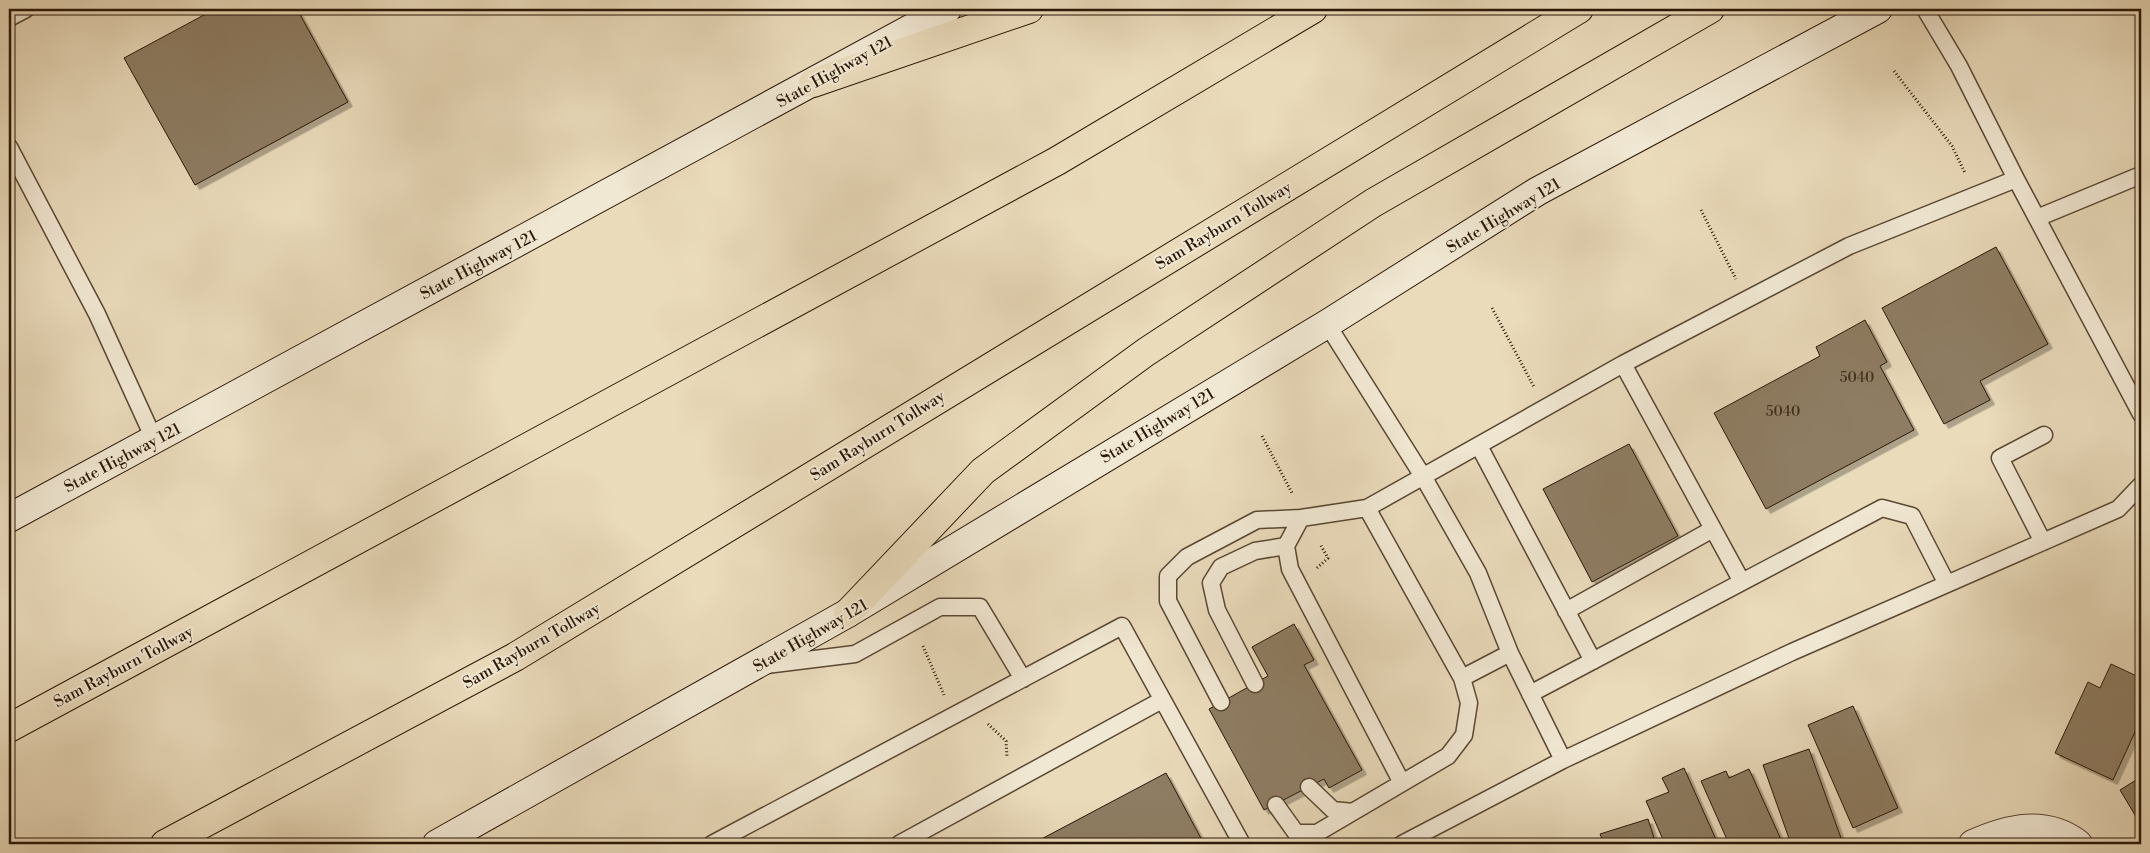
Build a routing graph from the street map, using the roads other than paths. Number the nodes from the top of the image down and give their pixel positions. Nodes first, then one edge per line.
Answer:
1 (26, 9) edge
2 (947, 9) edge
3 (1030, 9) edge
4 (1313, 9) edge
5 (1579, 9) edge
6 (1710, 9) edge
7 (1878, 9) edge
8 (1926, 9) edge
9 (9, 18) edge
10 (813, 83) junction
11 (9, 147) edge
12 (2016, 179) junction
13 (2139, 180) edge
14 (2037, 218) junction
15 (1327, 324) junction
16 (1623, 364) junction
17 (2141, 414) edge
18 (2044, 435) dead end
19 (154, 439) junction
20 (1479, 446) junction
21 (1424, 478) junction
22 (2141, 485) edge
23 (1367, 508) junction
24 (9, 518) edge
25 (1300, 518) junction
26 (1713, 529) junction
27 (2043, 542) junction
28 (1286, 546) junction
29 (1742, 582) junction
30 (1947, 584) junction
31 (1566, 611) junction
32 (848, 613) junction
33 (1510, 653) junction
34 (1593, 661) junction
35 (756, 666) junction
36 (1462, 678) junction
37 (1023, 679) junction
38 (1255, 684) dead end
39 (1530, 694) junction
40 (1162, 700) junction
41 (1221, 702) dead end
42 (9, 728) edge
43 (1562, 760) junction
44 (1402, 783) junction
45 (1310, 786) dead end
46 (1276, 804) dead end
47 (1353, 812) junction
48 (717, 843) edge
49 (165, 844) edge
50 (437, 844) edge
51 (899, 844) edge
52 (1242, 844) edge
53 (1402, 844) edge
54 (1973, 844) edge
55 (2078, 844) edge

1 - 9 lane
2 - 10 main road, State Highway 121
3 - 10 highway
4 - 42 highway, Sam Rayburn Tollway
5 - 49 highway, Sam Rayburn Tollway
6 - 32 highway
7 - 15 main road, State Highway 121
8 - 12 lane
10 - 19 main road, State Highway 121
11 - 19 lane
12 - 14 lane
12 - 16 lane
13 - 14 lane
14 - 17 lane
15 - 21 lane
15 - 32 main road, State Highway 121
16 - 20 lane
16 - 26 lane
18 - 27 lane
19 - 24 main road, State Highway 121
20 - 21 lane
20 - 31 lane
21 - 23 lane
21 - 33 lane
22 - 27 lane
23 - 25 lane
23 - 36 lane
25 - 28 lane
25 - 41 lane
26 - 29 lane
26 - 31 lane
27 - 30 lane
28 - 38 lane
28 - 44 lane
29 - 30 lane
29 - 34 lane
30 - 43 lane
31 - 34 lane
32 - 35 main road, State Highway 121
33 - 36 lane
33 - 39 lane
34 - 39 lane
35 - 37 lane
35 - 50 main road, State Highway 121
36 - 44 lane
37 - 40 lane
37 - 48 lane
39 - 43 lane
40 - 51 lane
40 - 52 lane
43 - 53 lane
44 - 47 lane
45 - 47 lane
46 - 47 lane
54 - 55 main road

